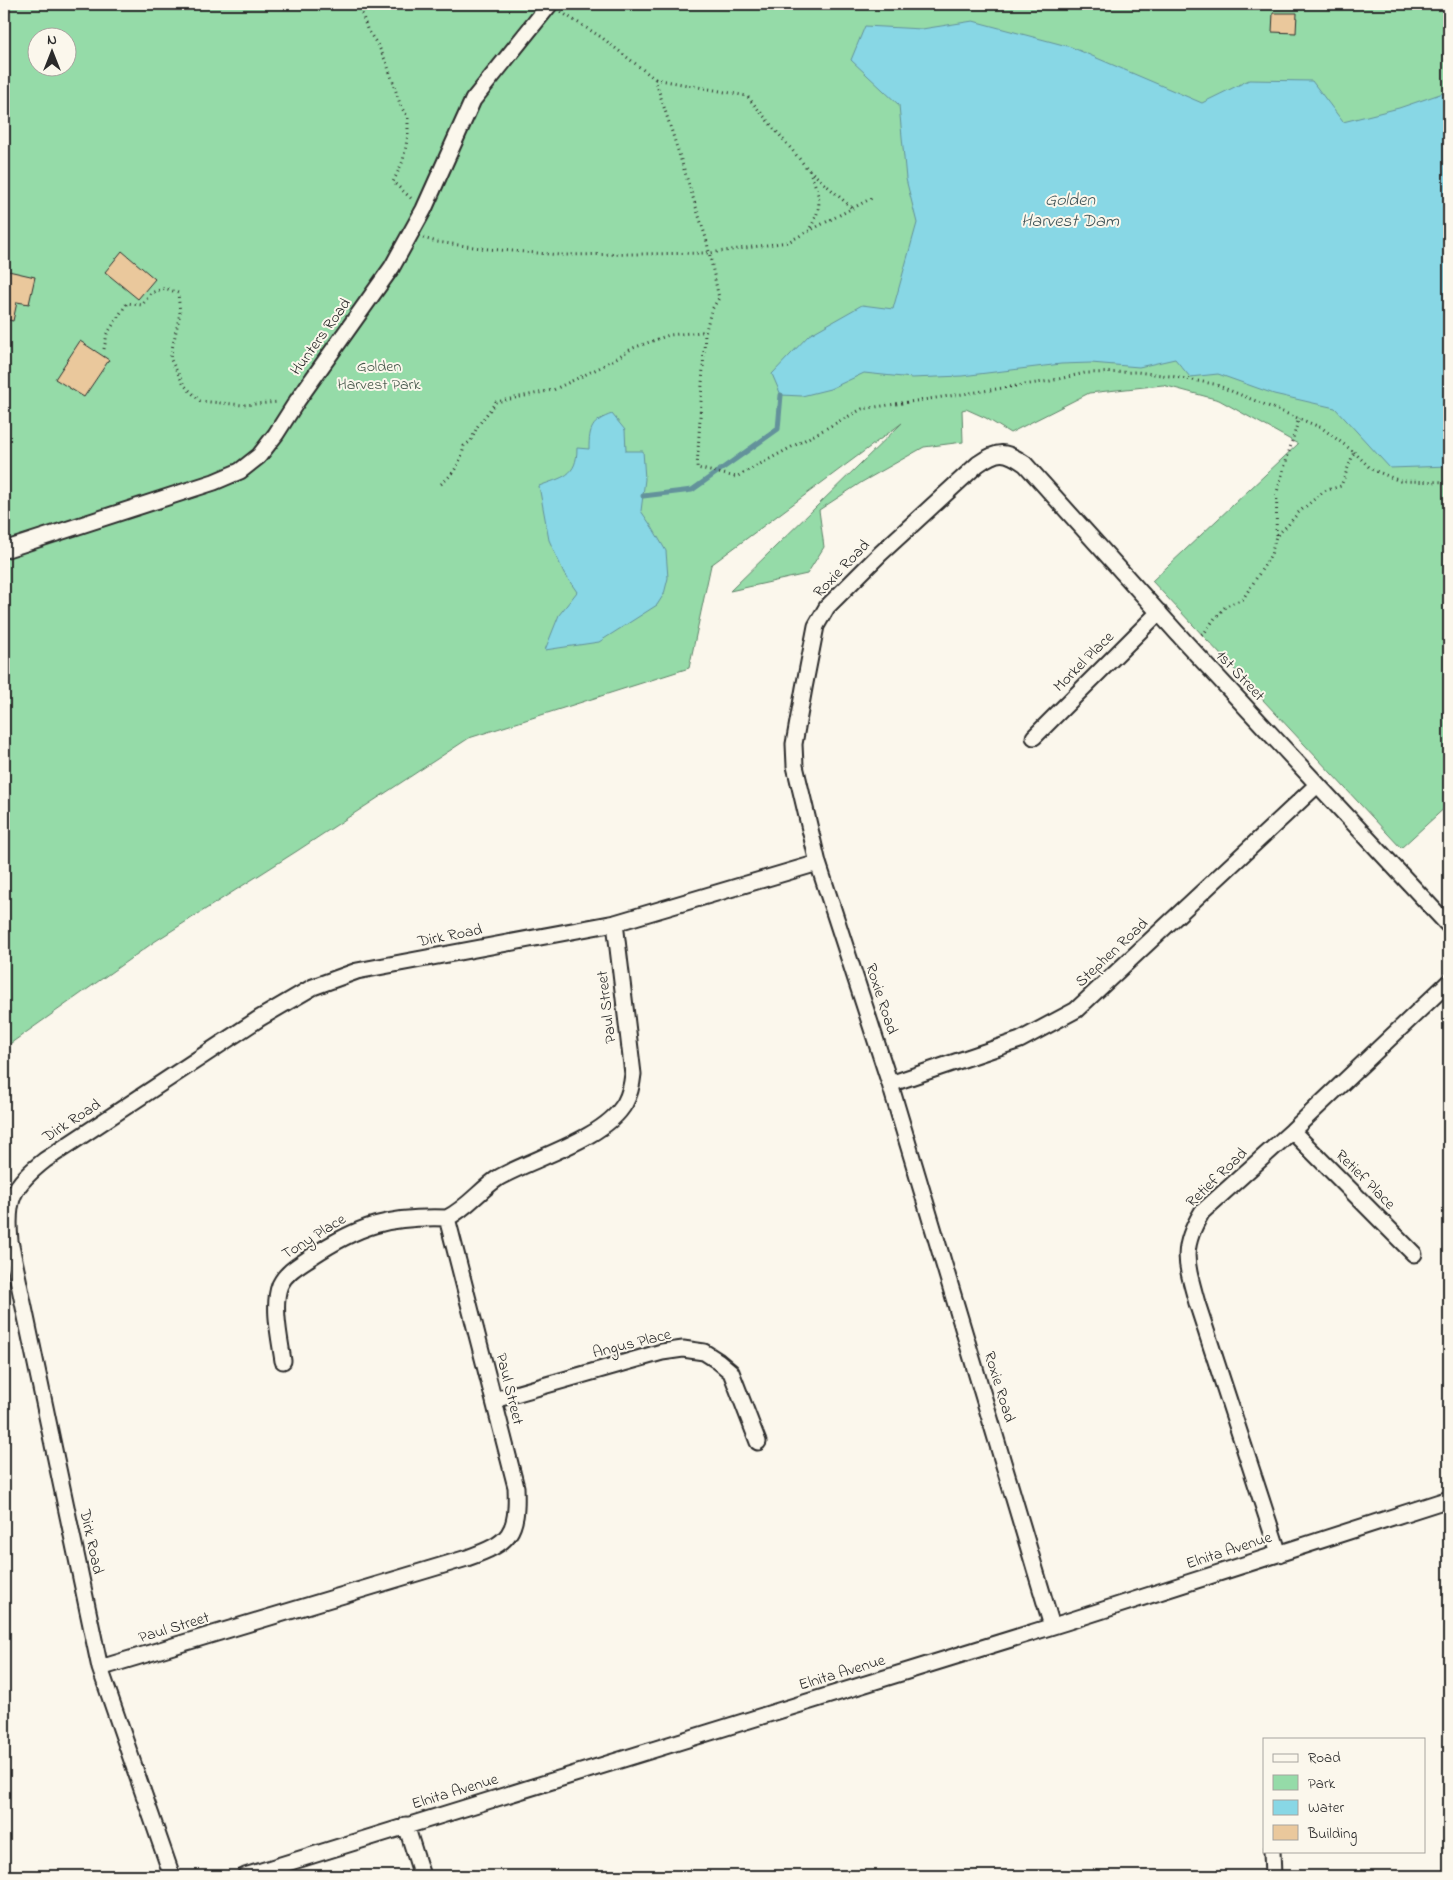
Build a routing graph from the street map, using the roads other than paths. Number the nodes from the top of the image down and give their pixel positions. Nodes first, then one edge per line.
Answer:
1 (550, 4) edge
2 (1004, 453) joint
3 (4, 550) edge
4 (1159, 612) junction
5 (1034, 737) dead end
6 (1317, 785) junction
7 (818, 863) junction
8 (615, 923) junction
9 (1449, 926) edge
10 (1449, 982) edge
11 (890, 1084) junction
12 (1292, 1131) junction
13 (448, 1218) junction
14 (1414, 1254) dead end
15 (283, 1361) dead end
16 (494, 1400) junction
17 (758, 1442) dead end
18 (1449, 1499) edge
19 (1278, 1554) junction
20 (1052, 1626) junction
21 (100, 1668) junction
22 (406, 1825) junction
23 (1272, 1852) edge
24 (172, 1876) edge
25 (245, 1876) edge
26 (422, 1876) edge
27 (1273, 1876) edge

1 - 3 street, Hunters Road
2 - 4 street, 1st Street
2 - 7 street, Roxie Road
4 - 5 street, Morkel Place
4 - 6 street, 1st Street
6 - 9 street, 1st Street
6 - 11 street, Stephen Road
7 - 8 street, Dirk Road
7 - 11 street, Roxie Road
8 - 13 street, Paul Street
8 - 21 street, Dirk Road
10 - 12 street, Retief Road
11 - 20 street, Roxie Road
12 - 14 street, Retief Place
12 - 19 street, Retief Road
13 - 15 street, Tony Place
13 - 16 street, Paul Street
16 - 17 street, Angus Place
16 - 21 street, Paul Street
18 - 19 street, Elnita Avenue
19 - 20 street, Elnita Avenue
20 - 22 street, Elnita Avenue
21 - 24 street, Dirk Road
22 - 25 street, Elnita Avenue
22 - 26 street
23 - 27 street

